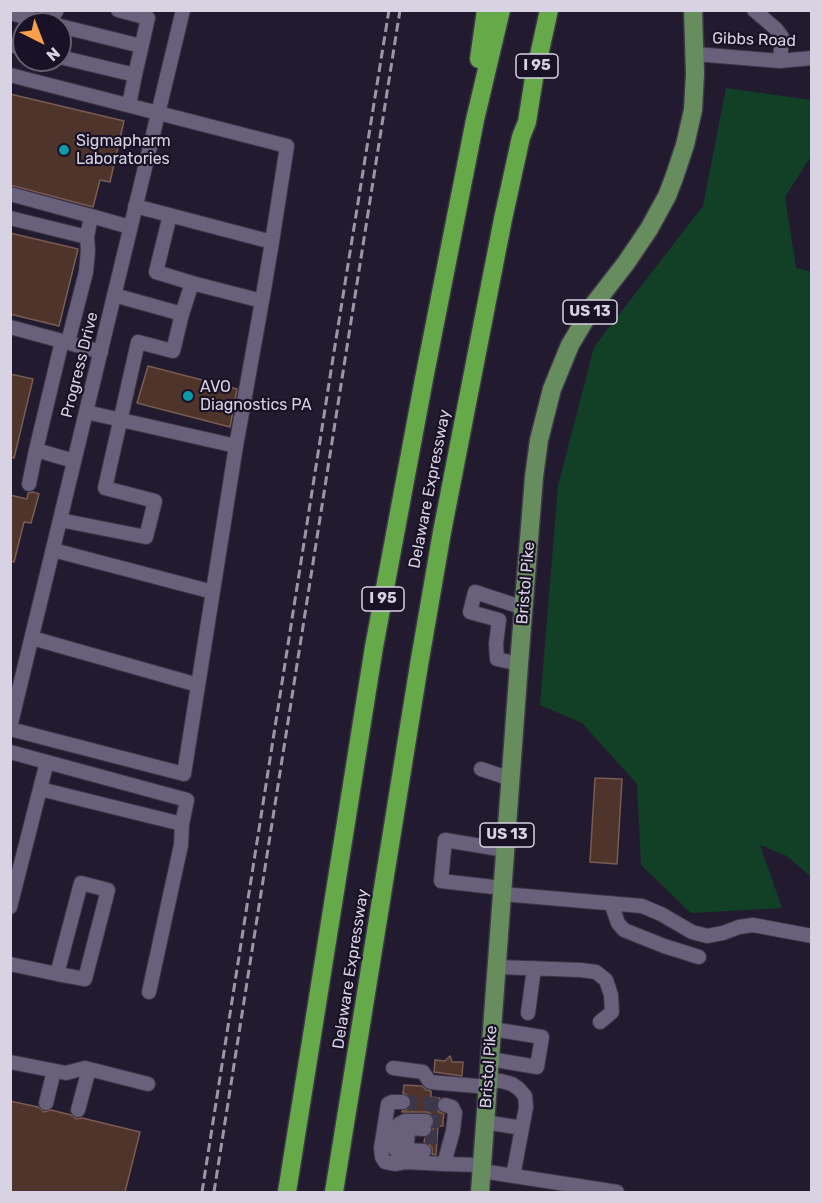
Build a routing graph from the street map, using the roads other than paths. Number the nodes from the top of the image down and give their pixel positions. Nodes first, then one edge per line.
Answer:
1 (118, 10) edge
2 (183, 10) edge
3 (486, 10) edge
4 (501, 10) edge
5 (549, 10) edge
6 (563, 10) edge
7 (693, 10) edge
8 (754, 10) edge
9 (149, 14) edge
10 (72, 29) edge
11 (141, 46) junction
12 (695, 54) junction
13 (812, 58) edge
14 (72, 60) edge
15 (780, 61) junction
16 (10, 75) edge
17 (135, 75) junction
18 (129, 105) junction
19 (158, 113) junction
20 (475, 120) junction
21 (527, 122) junction
22 (10, 194) edge
23 (135, 206) junction
24 (170, 215) junction
25 (91, 216) junction
26 (10, 218) edge
27 (130, 227) junction
28 (87, 237) junction
29 (272, 242) junction
30 (192, 282) junction
31 (114, 295) junction
32 (262, 302) junction
33 (182, 314) junction
34 (10, 327) edge
35 (65, 342) junction
36 (100, 352) junction
37 (86, 412) junction
38 (119, 420) junction
39 (236, 446) junction
40 (36, 450) junction
41 (74, 461) junction
42 (29, 484) dead end
43 (60, 520) junction
44 (53, 550) junction
45 (213, 591) junction
46 (524, 608) junction
47 (32, 638) junction
48 (519, 664) junction
49 (198, 685) junction
50 (11, 725) edge
51 (10, 752) edge
52 (47, 762) junction
53 (481, 769) dead end
54 (511, 779) junction
55 (40, 789) junction
56 (183, 824) junction
57 (505, 850) junction
58 (502, 891) junction
59 (611, 903) junction
60 (10, 907) edge
61 (812, 936) edge
62 (699, 957) dead end
63 (10, 964) edge
64 (496, 967) junction
65 (534, 968) junction
66 (57, 974) junction
67 (149, 992) dead end
68 (528, 1013) dead end
69 (600, 1022) dead end
70 (492, 1029) junction
71 (490, 1059) junction
72 (10, 1062) edge
73 (393, 1068) dead end
74 (89, 1069) junction
75 (54, 1071) junction
76 (148, 1084) dead end
77 (488, 1084) junction
78 (403, 1102) dead end
79 (46, 1103) dead end
80 (445, 1105) dead end
81 (78, 1110) dead end
82 (485, 1122) junction
83 (522, 1128) junction
84 (438, 1139) junction
85 (407, 1149) junction
86 (482, 1168) junction
87 (513, 1176) junction
88 (287, 1192) edge
89 (334, 1192) edge
90 (480, 1192) edge
91 (617, 1192) edge

1 - 9 street
2 - 19 street, Progress Drive
3 - 20 highway
4 - 20 highway, Delaware Expressway / I 95
5 - 21 highway, Delaware Expressway / I 95
6 - 21 highway
7 - 12 main road, Bristol Pike / US 13
8 - 15 street
9 - 11 street
10 - 11 street
11 - 17 street
12 - 15 street, Gibbs Road
12 - 46 main road, Bristol Pike / US 13
13 - 15 street, Gibbs Road
14 - 17 street
16 - 18 street
17 - 18 street
18 - 19 street
19 - 23 street, Progress Drive
19 - 29 street
20 - 88 highway, Delaware Expressway / I 95
21 - 89 highway, Delaware Expressway / I 95
22 - 25 street
23 - 24 street
23 - 27 street, Progress Drive
24 - 29 street
24 - 30 street
25 - 27 street
25 - 28 street
26 - 28 street
27 - 31 street, Progress Drive
28 - 35 street
29 - 32 street
30 - 32 street
30 - 33 street
31 - 33 street
31 - 36 street, Progress Drive
32 - 39 street
33 - 38 street
34 - 35 street
35 - 36 street
35 - 40 street
36 - 37 street, Progress Drive
37 - 38 street
37 - 41 street, Progress Drive
38 - 39 street
38 - 43 street
39 - 45 street
40 - 41 street
40 - 42 street
41 - 43 street, Progress Drive
43 - 44 street, Progress Drive
44 - 45 street
44 - 47 street, Progress Drive
45 - 49 street
46 - 48 main road, Bristol Pike / US 13
46 - 48 street
47 - 49 street
47 - 50 street, Progress Drive
48 - 54 main road, Bristol Pike / US 13
49 - 50 street
51 - 52 street
52 - 55 street
52 - 56 street
53 - 54 street
54 - 57 main road, Bristol Pike / US 13
55 - 56 street
55 - 60 street
56 - 67 street
57 - 58 main road, Bristol Pike / US 13
57 - 58 street
58 - 59 street
58 - 64 main road, Bristol Pike / US 13
59 - 61 street
59 - 62 street
63 - 66 street
64 - 65 street
64 - 70 main road, Bristol Pike / US 13
65 - 68 street
65 - 69 street
66 - 66 street
70 - 71 main road, Bristol Pike / US 13
70 - 71 street
71 - 77 main road, Bristol Pike / US 13
72 - 75 street
73 - 77 street
74 - 75 street
74 - 76 street
74 - 81 street
75 - 79 street
77 - 82 main road, Bristol Pike / US 13
77 - 83 street
78 - 85 street
80 - 84 street
82 - 83 street
82 - 86 main road, Bristol Pike / US 13
83 - 87 street
84 - 85 street
84 - 85 street
84 - 85 street
84 - 86 street
86 - 87 street
86 - 90 main road, Bristol Pike / US 13
87 - 91 street

